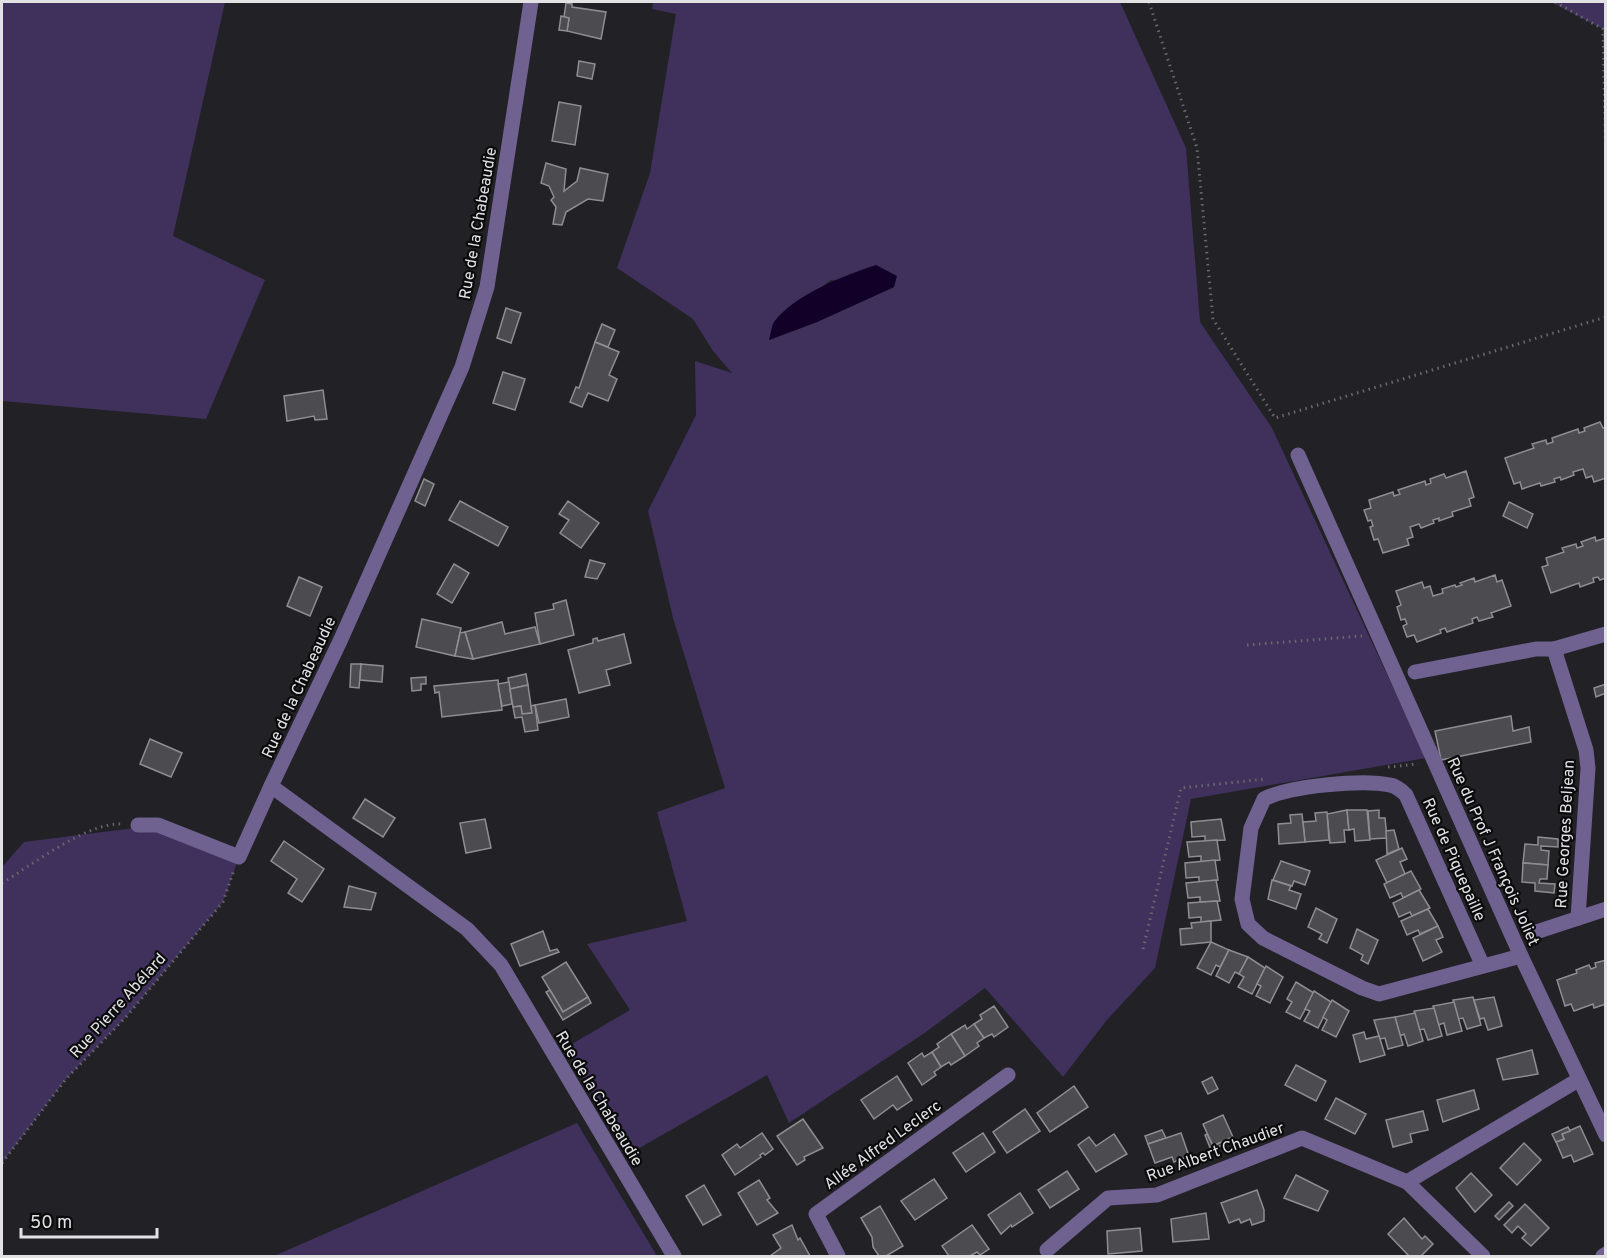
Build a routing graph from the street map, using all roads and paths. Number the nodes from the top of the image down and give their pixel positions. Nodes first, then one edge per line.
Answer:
1 (531, 2) edge
2 (1149, 2) edge
3 (1555, 2) edge
4 (1604, 30) edge
5 (1605, 169) edge
6 (1605, 317) edge
7 (1298, 455) dead end
8 (1379, 634) junction
9 (1605, 634) edge
10 (1247, 645) dead end
11 (1554, 649) junction
12 (1415, 672) dead end
13 (271, 786) junction
14 (138, 825) joint
15 (239, 857) junction
16 (2, 883) edge
17 (1605, 909) edge
18 (1578, 918) junction
19 (1533, 933) dead end
20 (1521, 956) junction
21 (1482, 964) junction
22 (1008, 1075) dead end
23 (1578, 1080) junction
24 (1605, 1135) edge
25 (2, 1163) edge
26 (1407, 1182) junction
27 (1047, 1250) dead end
28 (674, 1257) edge
29 (838, 1257) edge
30 (1483, 1257) edge

1 - 13 street, Rue de la Chabeaudie
2 - 6 path
3 - 4 path
4 - 5 path
7 - 8 street, Rue du Prof J François Joliet
8 - 10 path
8 - 20 street, Rue du Prof J François Joliet
9 - 11 street
11 - 12 street
11 - 18 street, Rue Georges Beljean
13 - 15 street
13 - 28 street, Rue de la Chabeaudie
14 - 15 street
14 - 16 path
15 - 25 path, Rue Pierre Abélard
17 - 18 street, Rue Georges Beljean
18 - 19 street, Rue Georges Beljean
20 - 21 street, Rue de Piquepaille
20 - 23 street, Rue du Prof J François Joliet
21 - 21 street, Rue de Piquepaille
22 - 29 street, Allée Alfred Leclerc
23 - 24 street, Rue du Prof J François Joliet
23 - 26 street
26 - 27 street, Rue Albert Chaudier
26 - 30 street, Rue Albert Chaudier

